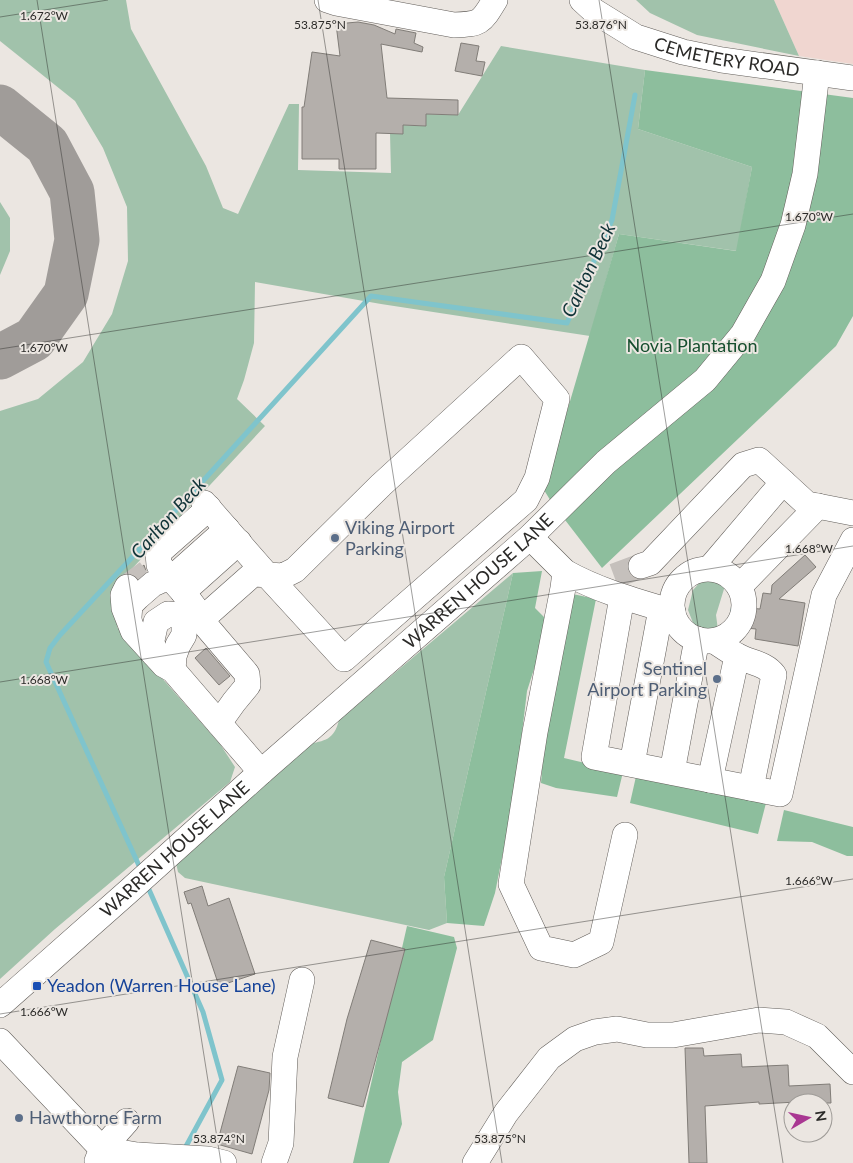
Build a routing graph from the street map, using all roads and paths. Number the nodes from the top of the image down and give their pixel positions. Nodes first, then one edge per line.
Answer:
1 (326, 0) edge
2 (495, 0) edge
3 (582, 0) edge
4 (817, 73) junction
5 (853, 78) edge
6 (783, 482) junction
7 (813, 505) junction
8 (853, 512) edge
9 (221, 522) junction
10 (530, 537) junction
11 (853, 540) edge
12 (641, 566) tunnel mouth
13 (710, 568) junction
14 (267, 574) junction
15 (167, 577) junction
16 (574, 577) junction
17 (740, 586) junction
18 (128, 587) dead end
19 (618, 587) junction
20 (667, 610) junction
21 (202, 619) junction
22 (129, 620) junction
23 (705, 640) junction
24 (737, 656) junction
25 (219, 723) junction
26 (632, 764) junction
27 (261, 772) junction
28 (672, 772) junction
29 (710, 780) junction
30 (751, 788) junction
31 (626, 835) dead end
32 (302, 980) dead end
33 (0, 1005) edge
34 (0, 1041) edge
35 (853, 1072) edge
36 (127, 1121) dead end
37 (99, 1156) edge
38 (216, 1161) edge
39 (274, 1163) edge
40 (475, 1163) edge

1 - 2 street
3 - 4 street, CEMETERY ROAD
4 - 5 street, CEMETERY ROAD
4 - 10 street, WARREN HOUSE LANE
6 - 7 street
6 - 12 street
6 - 13 street
7 - 8 street
7 - 17 street
9 - 14 street
9 - 15 street
9 - 15 street
10 - 16 street
10 - 27 street, WARREN HOUSE LANE
11 - 30 street
13 - 17 street
13 - 20 street
14 - 14 street
14 - 21 street
15 - 21 street
15 - 22 street
16 - 19 street
16 - 31 street
17 - 23 street
18 - 22 street
19 - 20 street
19 - 26 street
20 - 23 street
20 - 26 street
21 - 25 street
22 - 25 street
23 - 24 street
23 - 28 street
24 - 29 street
24 - 30 street
25 - 27 street
26 - 28 street
27 - 33 street, WARREN HOUSE LANE
28 - 29 street
29 - 30 street
32 - 39 street
34 - 37 street
35 - 40 street
36 - 37 street
37 - 38 street

